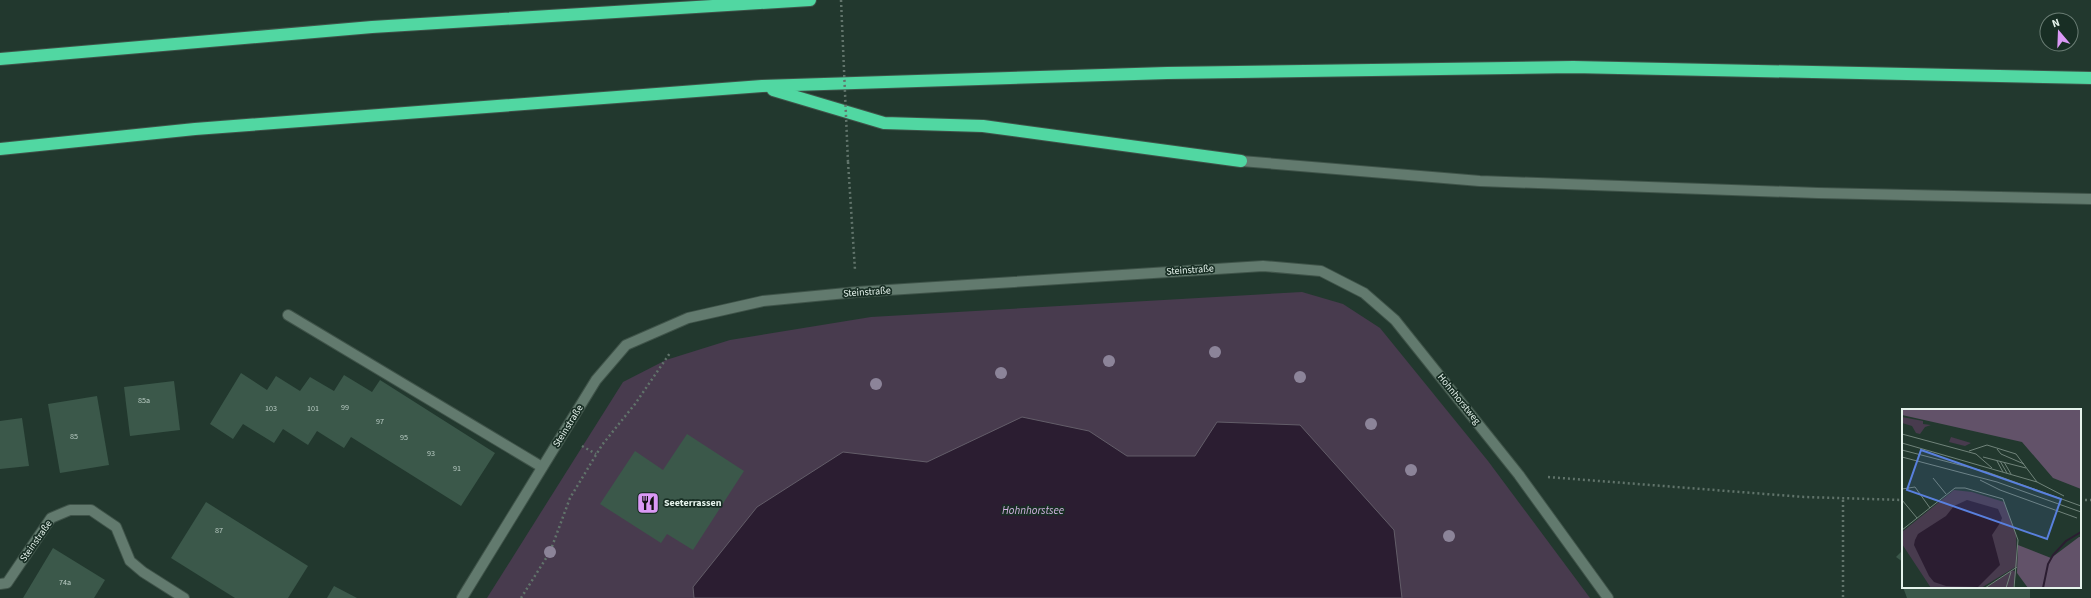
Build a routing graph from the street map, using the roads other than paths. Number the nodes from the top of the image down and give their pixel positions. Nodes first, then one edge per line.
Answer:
1 (810, 0) edge
2 (0, 58) edge
3 (2091, 78) edge
4 (762, 86) junction
5 (0, 149) edge
6 (1241, 161) joint
7 (2091, 199) edge
8 (1263, 266) joint
9 (288, 315) dead end
10 (542, 467) junction
11 (0, 584) edge
12 (184, 598) edge
13 (462, 598) edge
14 (1608, 598) edge

1 - 2 highway
3 - 4 highway
4 - 5 highway
4 - 6 highway
6 - 7 street
8 - 10 street, Steinstraße
8 - 14 street, Hohnhorstweg
9 - 10 street
10 - 13 street, Steinstraße
11 - 12 street, Steinstraße

